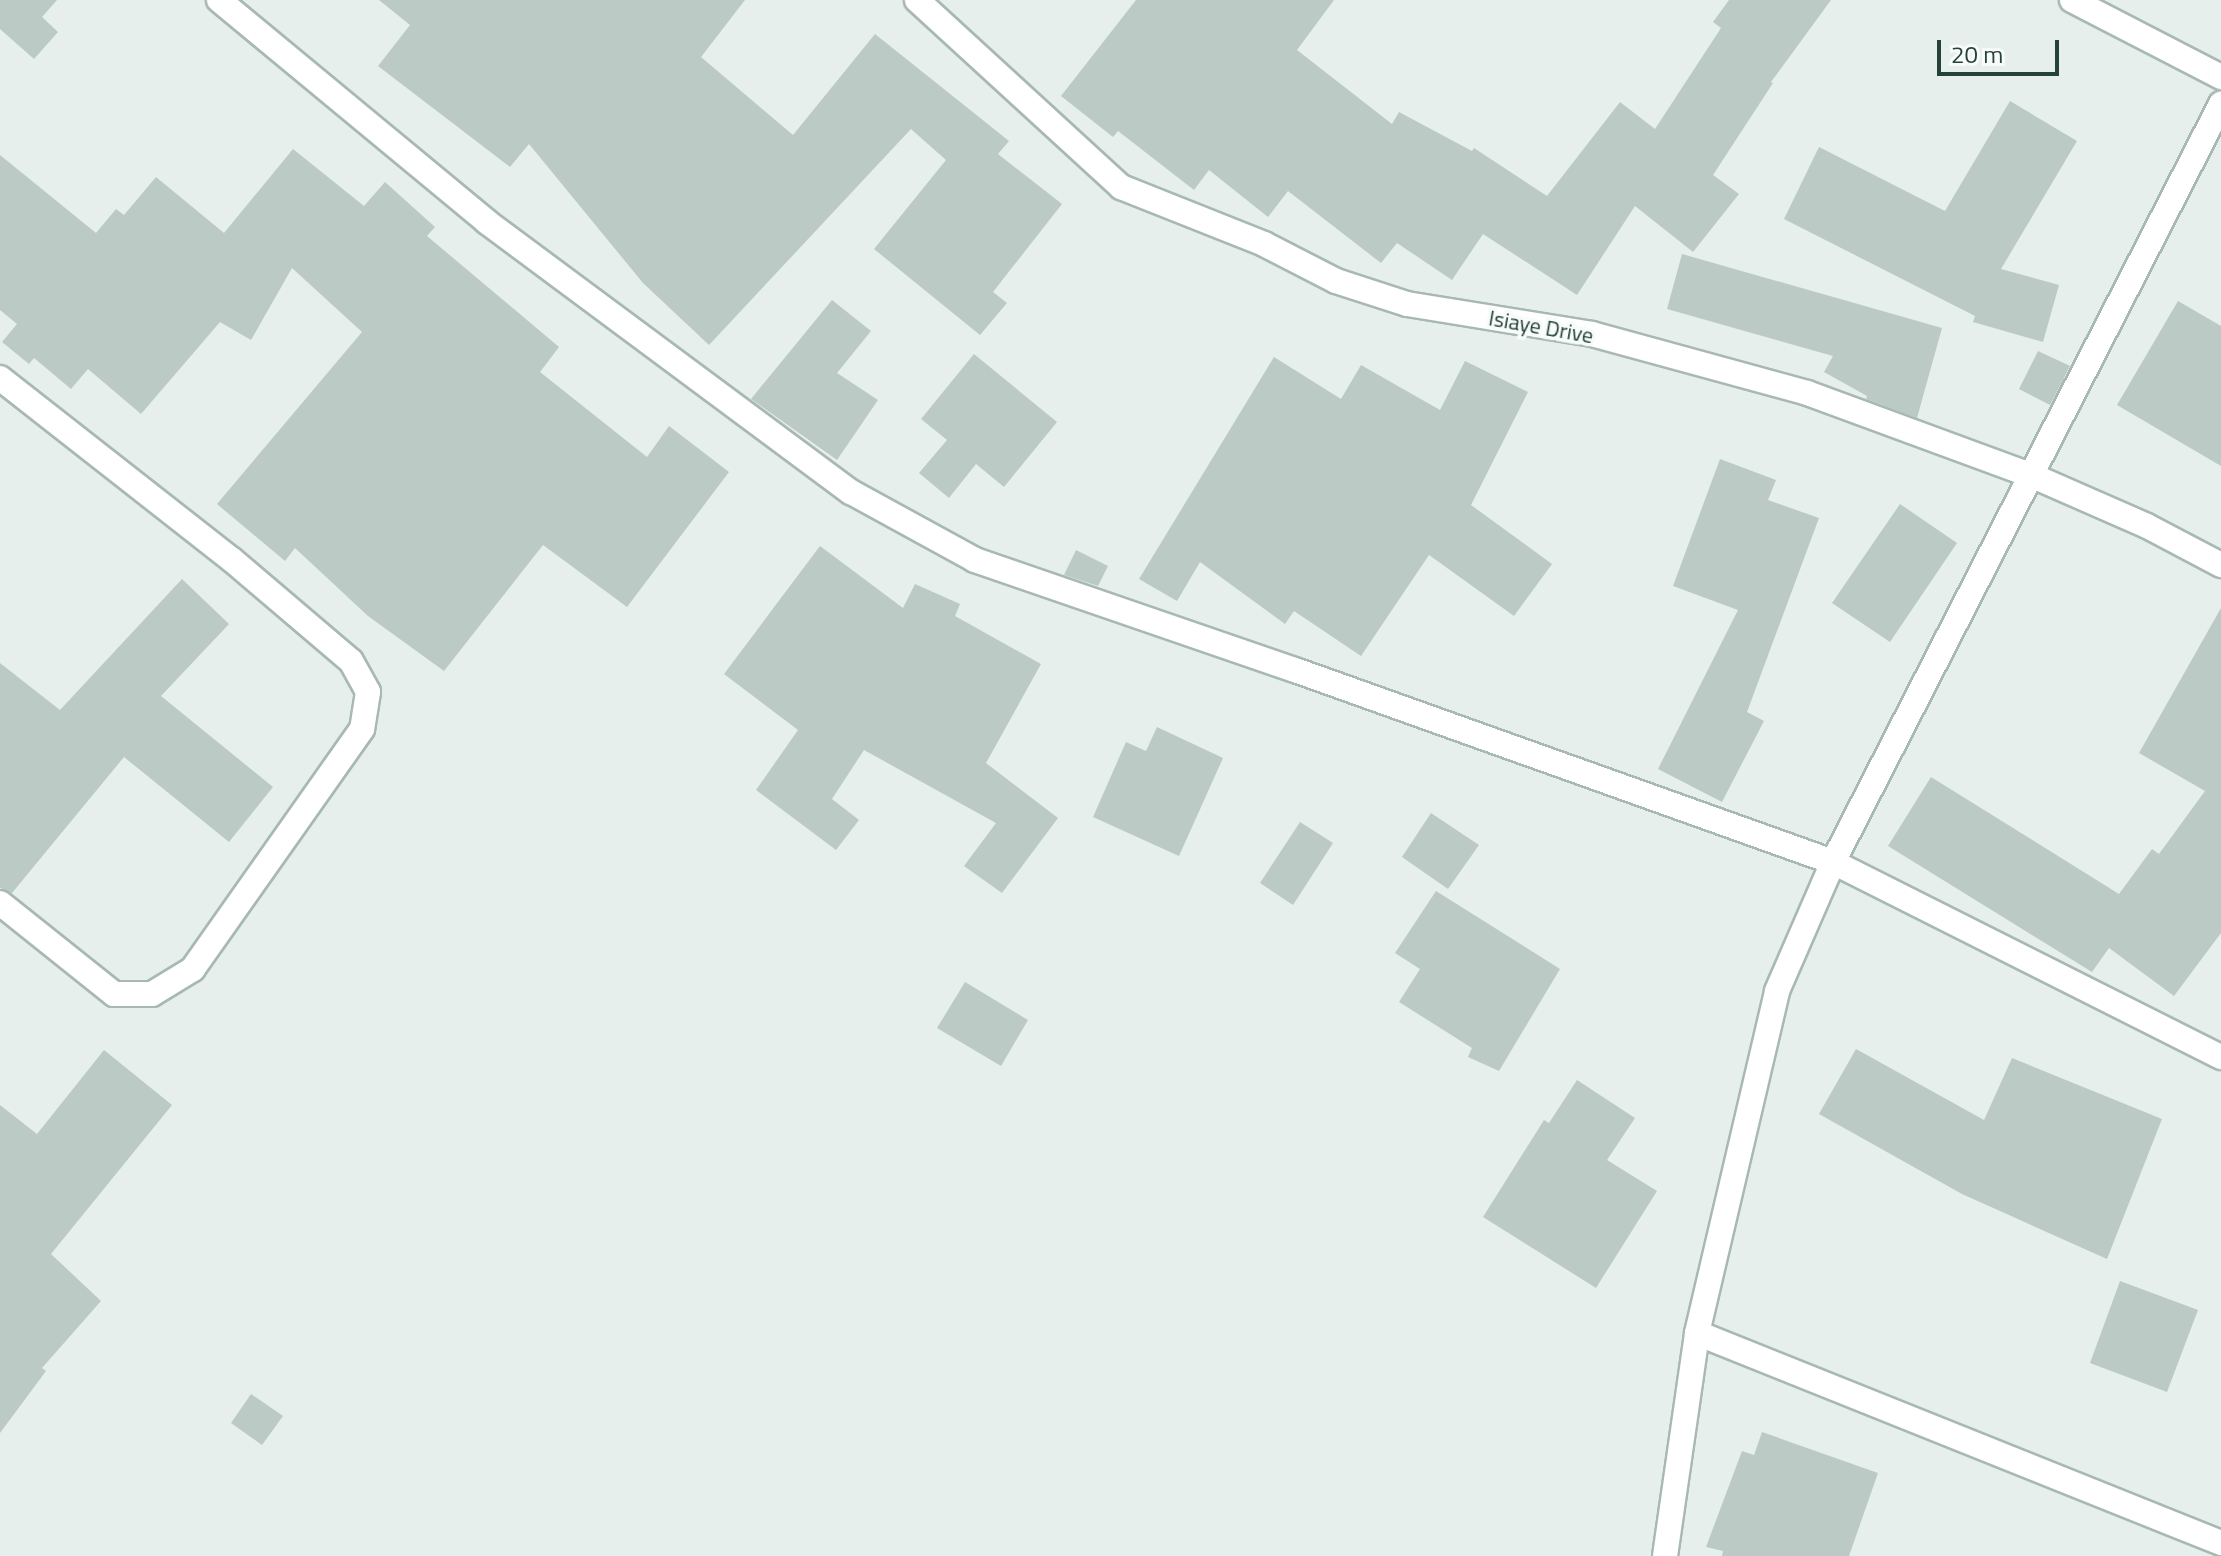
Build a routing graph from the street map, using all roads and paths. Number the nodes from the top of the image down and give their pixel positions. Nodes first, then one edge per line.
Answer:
1 (219, 0) edge
2 (917, 0) edge
3 (2072, 0) edge
4 (2221, 77) edge
5 (2221, 104) edge
6 (0, 378) edge
7 (2033, 476) junction
8 (2221, 565) edge
9 (1833, 862) junction
10 (0, 903) edge
11 (2221, 1057) edge
12 (1697, 1333) junction
13 (2221, 1543) edge
14 (1665, 1556) edge

1 - 9 street
2 - 7 street, Isiaye Drive
3 - 4 street
5 - 7 street
6 - 10 street
7 - 8 street, Isiaye Drive
7 - 9 street
9 - 11 street
9 - 12 street
12 - 13 street
12 - 14 street

